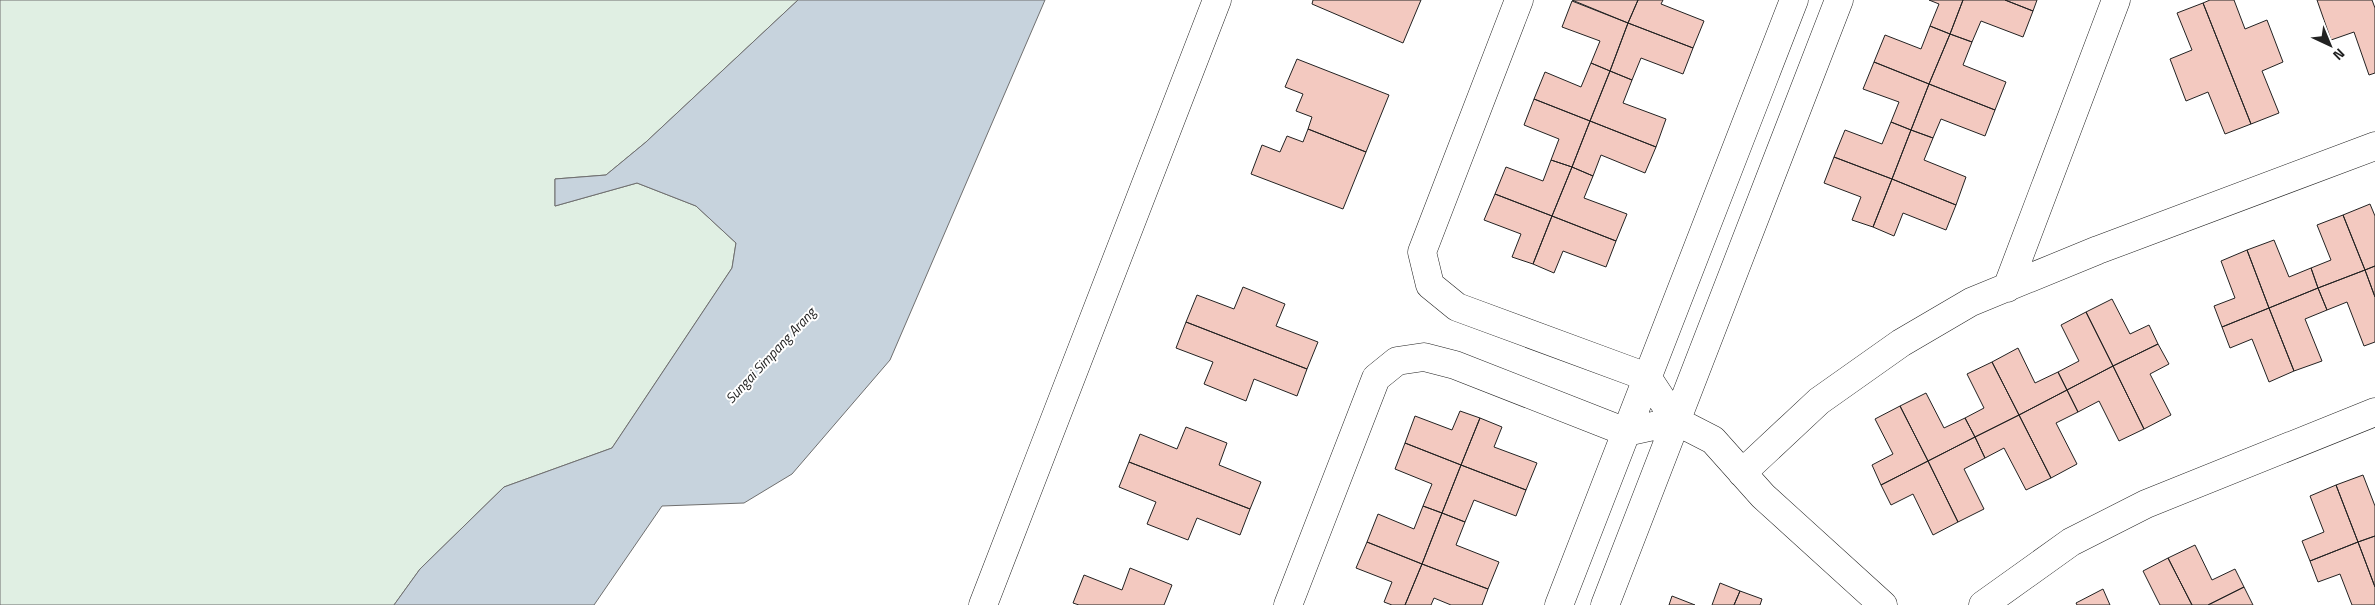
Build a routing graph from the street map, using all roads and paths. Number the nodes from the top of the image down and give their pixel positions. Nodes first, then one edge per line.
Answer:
1 (1217, 0) edge
2 (1519, 0) edge
3 (1794, 0) edge
4 (1839, 0) edge
5 (2116, 0) edge
6 (2375, 146) edge
7 (2006, 288) junction
8 (1647, 378) junction
9 (2375, 412) edge
10 (1676, 421) junction
11 (1626, 432) junction
12 (1742, 473) junction
13 (983, 605) edge
14 (1288, 605) edge
15 (1559, 605) edge
16 (1605, 605) edge
17 (1882, 605) edge
18 (1984, 605) edge

1 - 13 street
2 - 8 street
3 - 8 street
4 - 10 street
5 - 7 street
6 - 7 street
7 - 12 street
8 - 10 street
8 - 11 street
9 - 18 street
10 - 11 street
10 - 12 street
10 - 16 street
11 - 14 street
11 - 15 street
12 - 17 street

